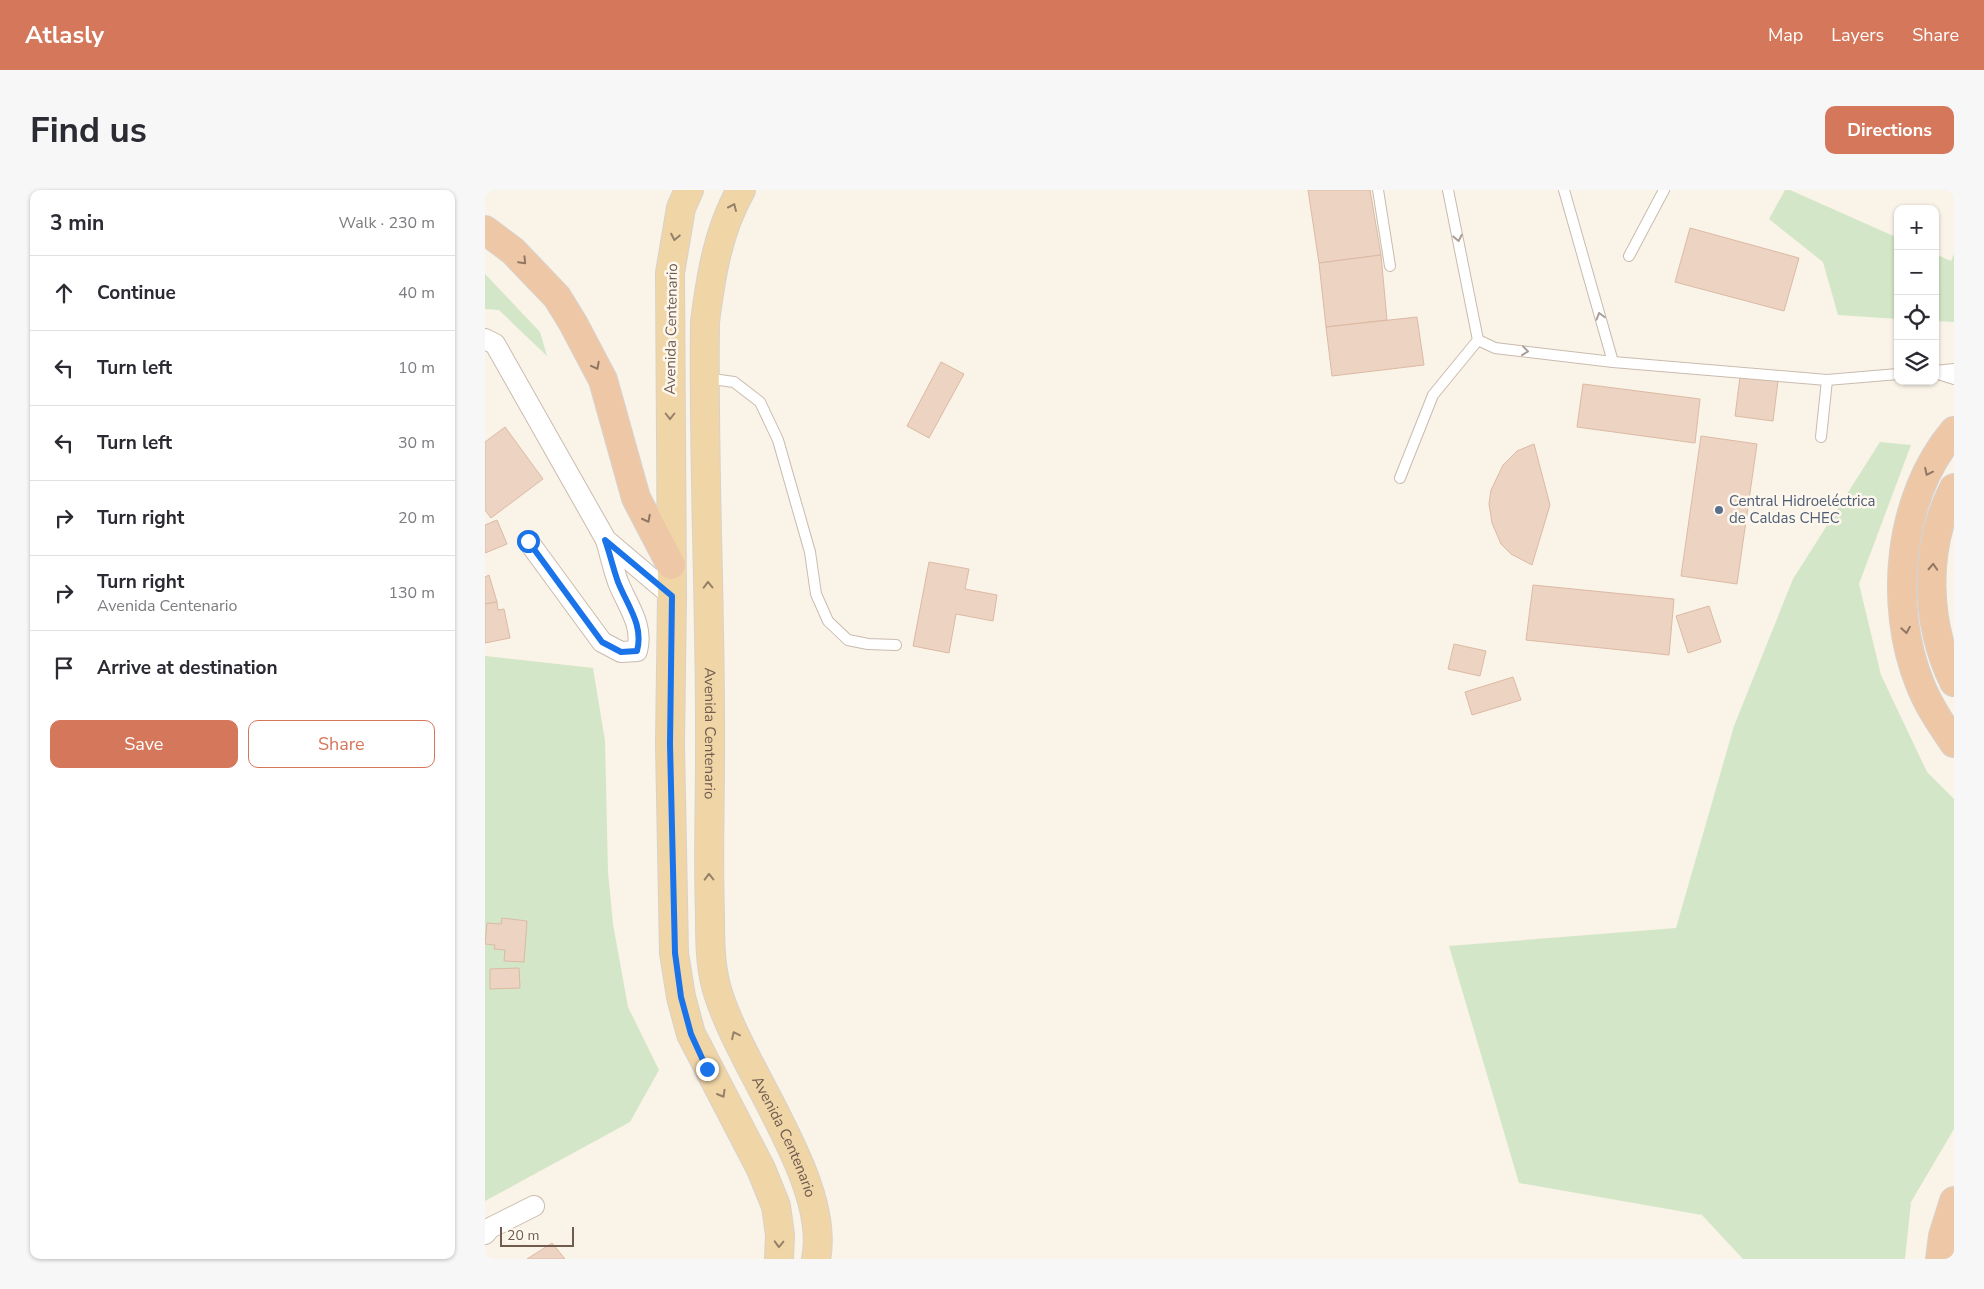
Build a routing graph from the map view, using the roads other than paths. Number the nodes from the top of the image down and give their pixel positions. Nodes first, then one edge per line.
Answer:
1 (689, 190) edge
2 (741, 190) edge
3 (1378, 190) edge
4 (1448, 190) edge
5 (1564, 190) edge
6 (1664, 190) edge
7 (485, 230) edge
8 (1629, 256) dead end
9 (1390, 266) dead end
10 (485, 339) edge
11 (1478, 340) junction
12 (1613, 362) junction
13 (1954, 369) edge
14 (1939, 371) edge
15 (1939, 373) edge
16 (1894, 374) edge
17 (704, 378) junction
18 (1954, 379) edge
19 (1827, 380) junction
20 (1954, 431) edge
21 (1821, 437) dead end
22 (1400, 478) dead end
23 (1954, 488) edge
24 (605, 540) junction
25 (528, 541) dead end
26 (671, 565) junction
27 (672, 596) junction
28 (896, 645) dead end
29 (1954, 682) edge
30 (1954, 743) edge
31 (1954, 1201) edge
32 (533, 1206) dead end
33 (485, 1234) edge
34 (779, 1259) edge
35 (816, 1259) edge
36 (1940, 1259) edge

1 -> 26 main road, Avenida Centenario
17 -> 2 main road, Avenida Centenario
3 - 9 lane
4 -> 11 lane
12 -> 5 lane
6 - 8 lane
7 -> 26 highway
10 - 24 street
11 -> 12 lane
11 - 22 lane
12 - 19 lane
13 - 14 lane
15 - 18 lane
16 - 19 lane
17 - 28 lane
35 -> 17 main road, Avenida Centenario
19 - 21 lane
20 -> 30 highway
29 -> 23 highway
24 - 25 street
24 - 27 street
26 - 27 main road, Avenida Centenario
27 -> 34 main road, Avenida Centenario
31 - 36 highway
32 - 33 street

